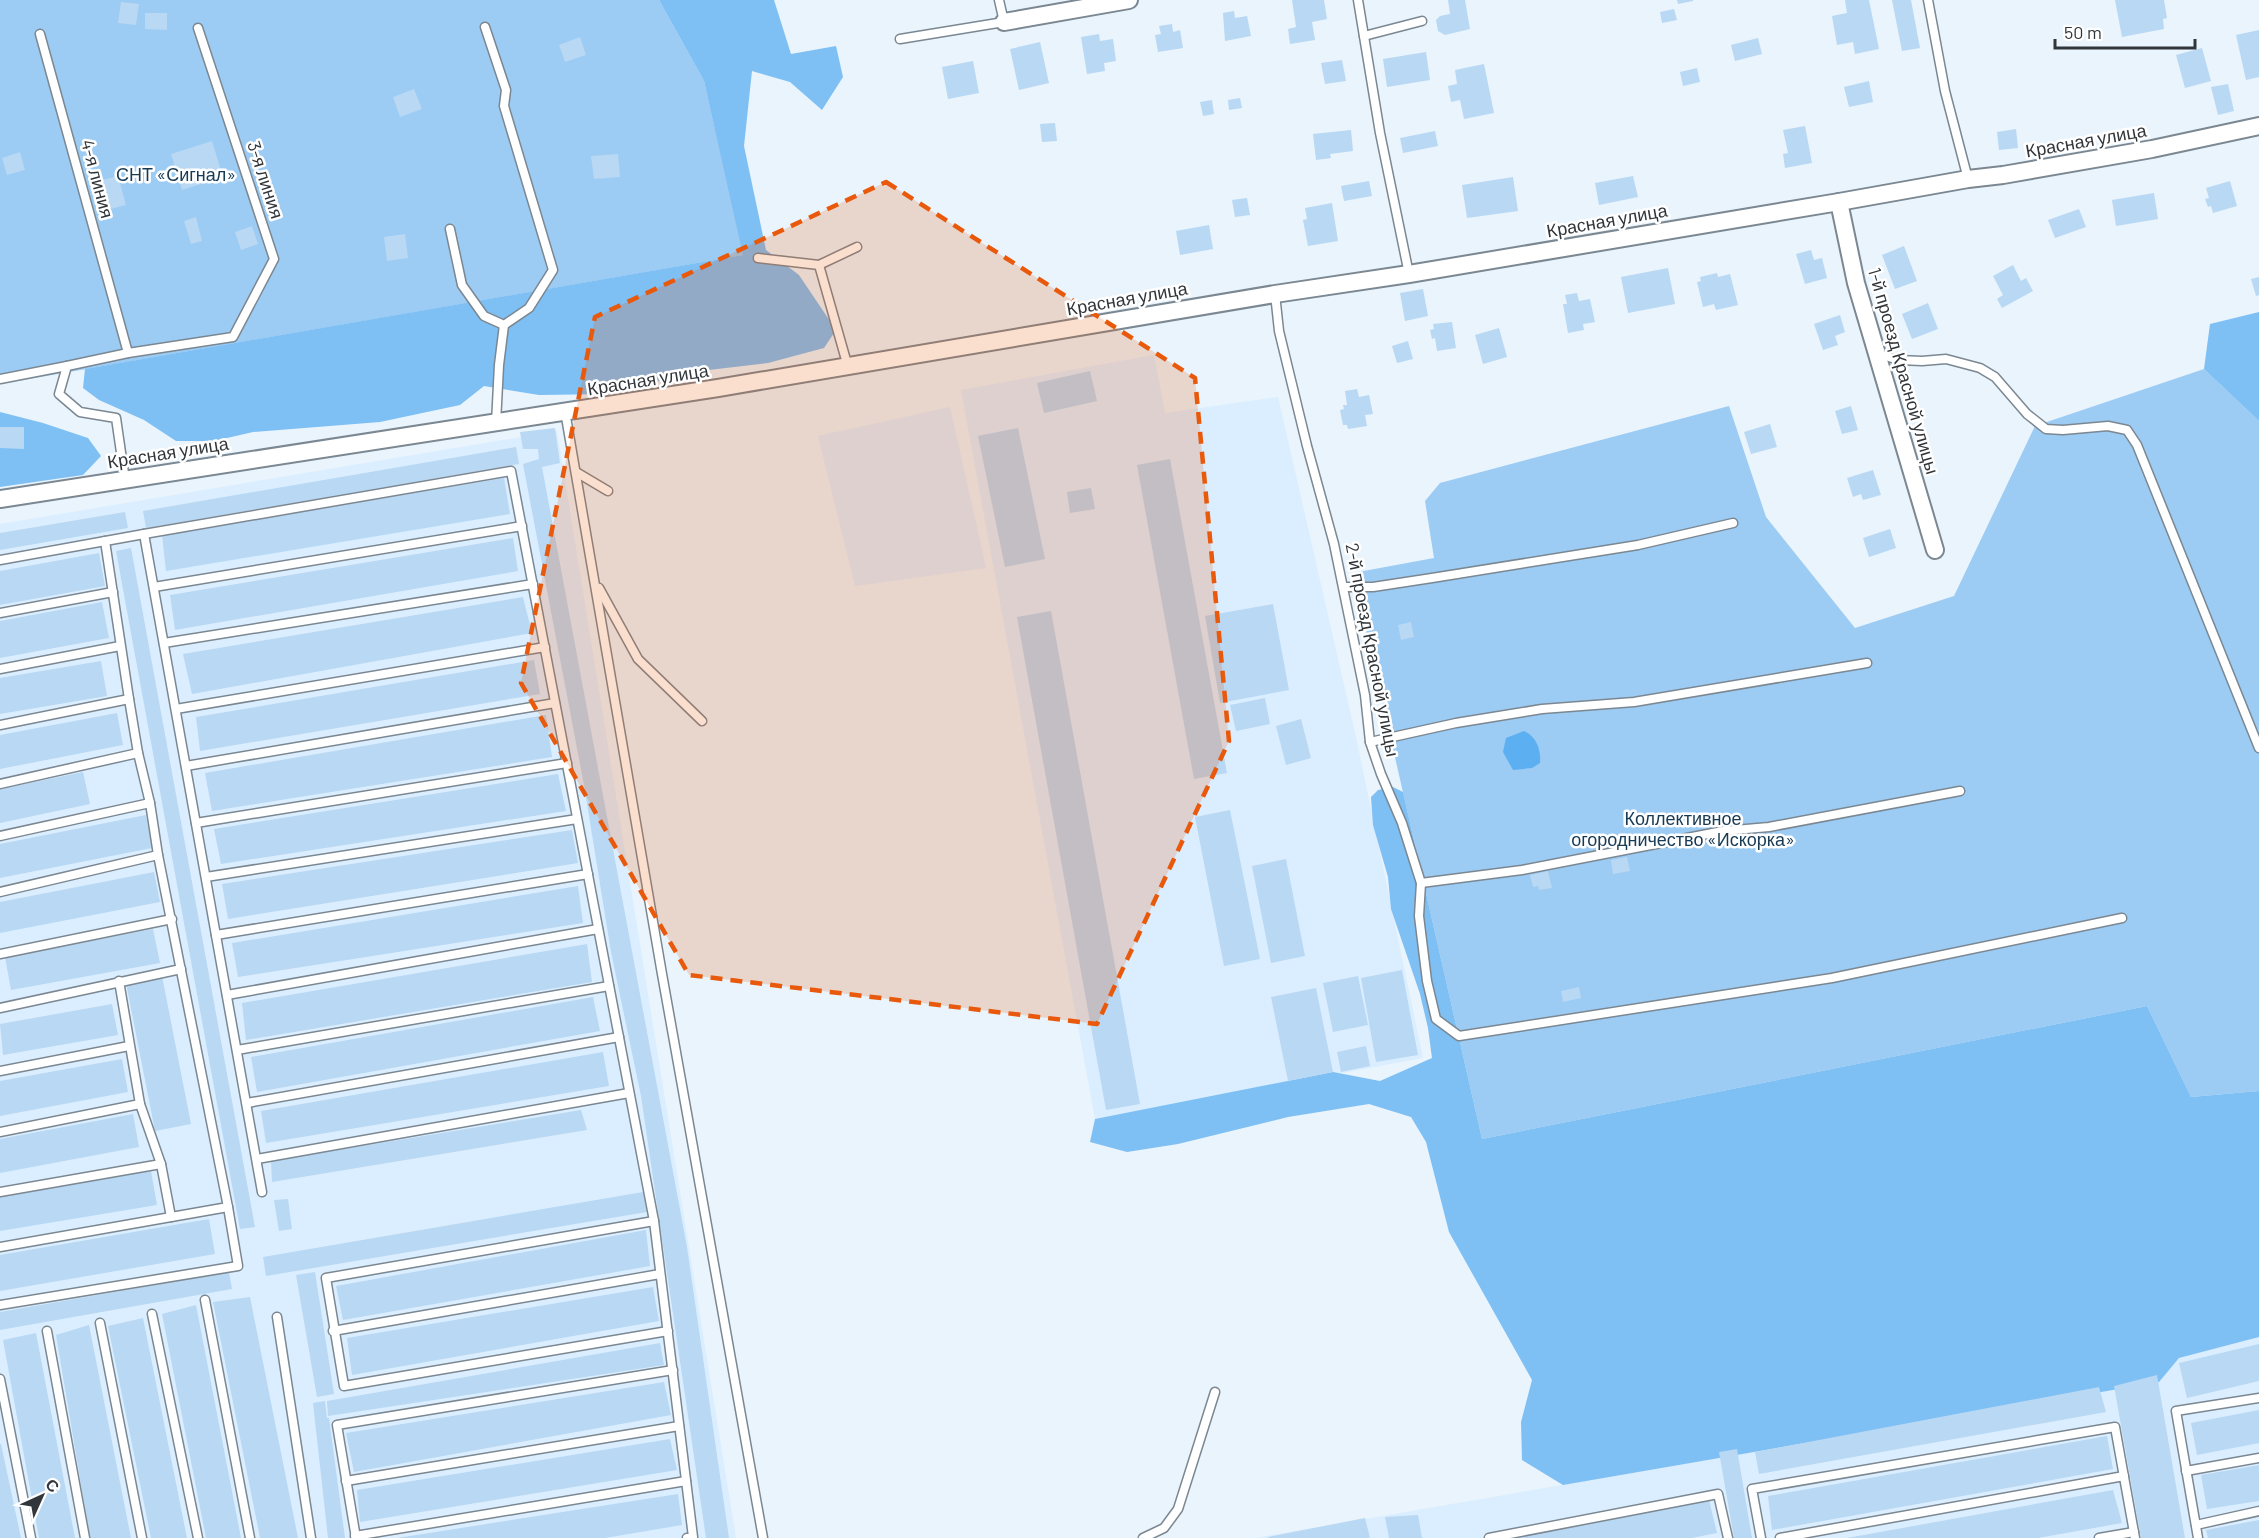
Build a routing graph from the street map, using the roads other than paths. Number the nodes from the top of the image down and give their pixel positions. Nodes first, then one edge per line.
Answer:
1 (999, 0) edge
2 (1129, 0) edge
3 (1358, 0) edge
4 (1928, 0) edge
5 (1422, 21) dead end
6 (1004, 22) junction
7 (485, 27) dead end
8 (198, 28) dead end
9 (40, 34) dead end
10 (1364, 36) junction
11 (900, 39) dead end
12 (2259, 126) edge
13 (1968, 179) junction
14 (1839, 202) junction
15 (450, 229) dead end
16 (857, 247) dead end
17 (758, 258) dead end
18 (819, 265) junction
19 (1409, 274) junction
20 (1275, 294) junction
21 (504, 325) junction
22 (128, 353) junction
23 (1878, 354) junction
24 (67, 366) junction
25 (848, 367) junction
26 (0, 379) edge
27 (566, 415) junction
28 (496, 423) junction
29 (576, 472) junction
30 (125, 480) junction
31 (608, 491) dead end
32 (0, 500) edge
33 (1733, 523) dead end
34 (522, 526) junction
35 (144, 534) junction
36 (105, 540) junction
37 (1935, 550) dead end
38 (0, 560) edge
39 (594, 580) junction
40 (532, 584) junction
41 (154, 587) junction
42 (1344, 587) junction
43 (113, 592) junction
44 (0, 613) edge
45 (164, 643) junction
46 (120, 646) junction
47 (545, 647) junction
48 (1867, 663) dead end
49 (0, 669) edge
50 (129, 699) junction
51 (555, 703) junction
52 (176, 709) junction
53 (702, 721) dead end
54 (0, 725) edge
55 (1370, 742) junction
56 (2259, 748) edge
57 (138, 753) junction
58 (567, 763) junction
59 (186, 766) junction
60 (0, 784) edge
61 (1960, 791) dead end
62 (150, 803) junction
63 (577, 819) junction
64 (196, 823) junction
65 (0, 836) edge
66 (158, 855) junction
67 (588, 874) junction
68 (206, 878) junction
69 (1421, 883) junction
70 (0, 892) edge
71 (2122, 918) dead end
72 (172, 919) junction
73 (598, 929) junction
74 (216, 935) junction
75 (0, 954) edge
76 (181, 969) junction
77 (119, 981) junction
78 (609, 986) junction
79 (227, 995) junction
80 (0, 1008) edge
81 (619, 1037) junction
82 (129, 1046) junction
83 (237, 1050) junction
84 (0, 1071) edge
85 (629, 1093) junction
86 (247, 1103) junction
87 (140, 1104) junction
88 (0, 1132) edge
89 (256, 1159) junction
90 (161, 1164) junction
91 (0, 1192) edge
92 (262, 1192) dead end
93 (228, 1207) junction
94 (171, 1217) junction
95 (654, 1221) junction
96 (0, 1246) edge
97 (660, 1274) junction
98 (205, 1300) dead end
99 (0, 1305) edge
100 (152, 1314) dead end
101 (278, 1317) dead end
102 (100, 1323) dead end
103 (47, 1331) dead end
104 (333, 1331) junction
105 (668, 1332) junction
106 (672, 1370) junction
107 (0, 1379) edge
108 (1215, 1392) dead end
109 (2259, 1398) edge
110 (680, 1426) junction
111 (2259, 1458) edge
112 (2186, 1471) junction
113 (2124, 1476) junction
114 (346, 1481) junction
115 (686, 1481) junction
116 (2259, 1511) edge
117 (2196, 1525) junction
118 (2134, 1535) edge
119 (356, 1537) edge
120 (31, 1538) edge
121 (85, 1538) edge
122 (142, 1538) edge
123 (198, 1538) edge
124 (250, 1538) edge
125 (311, 1538) edge
126 (687, 1538) edge
127 (763, 1538) edge
128 (1143, 1538) edge
129 (1490, 1538) edge
130 (1728, 1538) edge
131 (1761, 1538) edge
132 (1780, 1538) edge
133 (2099, 1538) edge
134 (2198, 1538) edge

1 - 6 lane
2 - 6 street
3 - 10 lane
4 - 13 lane
5 - 10 lane
6 - 11 lane
7 - 21 lane
8 - 22 lane, 3-я линия
9 - 22 lane, 4-я линия
10 - 19 lane
12 - 13 street, Красная улица
13 - 14 street, Красная улица
14 - 19 street, Красная улица
14 - 23 street, 1-й проезд Красной улицы
15 - 21 lane
16 - 18 lane
17 - 18 lane
18 - 25 lane
19 - 20 street, Красная улица
20 - 25 street, Красная улица
20 - 42 lane, 2-й проезд Красной улицы
21 - 28 lane
22 - 24 lane
23 - 37 street, 1-й проезд Красной улицы
23 - 56 lane
24 - 26 lane
24 - 30 lane
25 - 27 street, Красная улица
27 - 28 street, Красная улица
27 - 29 lane
28 - 30 street, Красная улица
29 - 31 lane
29 - 39 lane
30 - 32 street, Красная улица
33 - 42 lane
34 - 35 lane
34 - 40 lane
34 - 41 lane
35 - 36 lane
35 - 41 lane
36 - 38 lane
36 - 43 lane
39 - 53 lane
39 - 127 lane
40 - 45 lane
40 - 47 lane
41 - 45 lane
42 - 55 lane, 2-й проезд Красной улицы
43 - 44 lane
43 - 46 lane
45 - 52 lane
46 - 49 lane
46 - 50 lane
47 - 51 lane
47 - 52 lane
48 - 55 lane
50 - 54 lane
50 - 57 lane
51 - 58 lane
51 - 59 lane
52 - 59 lane
55 - 69 lane, 2-й проезд Красной улицы
57 - 60 lane
57 - 62 lane
58 - 63 lane
58 - 64 lane
59 - 64 lane
61 - 69 lane
62 - 65 lane
62 - 66 lane
63 - 67 lane
63 - 68 lane
64 - 68 lane
66 - 70 lane
66 - 72 lane
67 - 73 lane
67 - 74 lane
68 - 74 lane
69 - 71 lane, 2-й проезд Красной улицы
72 - 75 lane
72 - 76 lane
73 - 78 lane
73 - 79 lane
74 - 79 lane
76 - 77 lane
76 - 93 lane
77 - 80 lane
77 - 82 lane
78 - 81 lane
78 - 83 lane
79 - 83 lane
81 - 85 lane
81 - 86 lane
82 - 84 lane
82 - 87 lane
83 - 86 lane
85 - 89 lane
85 - 95 lane
86 - 89 lane
87 - 88 lane
87 - 90 lane
89 - 92 lane
90 - 91 lane
90 - 94 lane
93 - 94 lane
93 - 99 lane
94 - 96 lane
95 - 97 lane
95 - 104 lane
97 - 104 lane
97 - 105 lane
98 - 124 lane
100 - 123 lane
101 - 125 lane
102 - 122 lane
103 - 121 lane
104 - 105 lane
105 - 106 lane
106 - 110 lane
106 - 114 lane
107 - 120 lane
108 - 128 lane
109 - 112 lane
110 - 114 lane
110 - 115 lane
111 - 112 lane
112 - 117 lane
113 - 118 lane
113 - 131 lane
113 - 132 lane
114 - 119 lane
115 - 119 lane
115 - 126 lane
116 - 117 lane
117 - 134 lane
118 - 133 lane
129 - 130 lane

